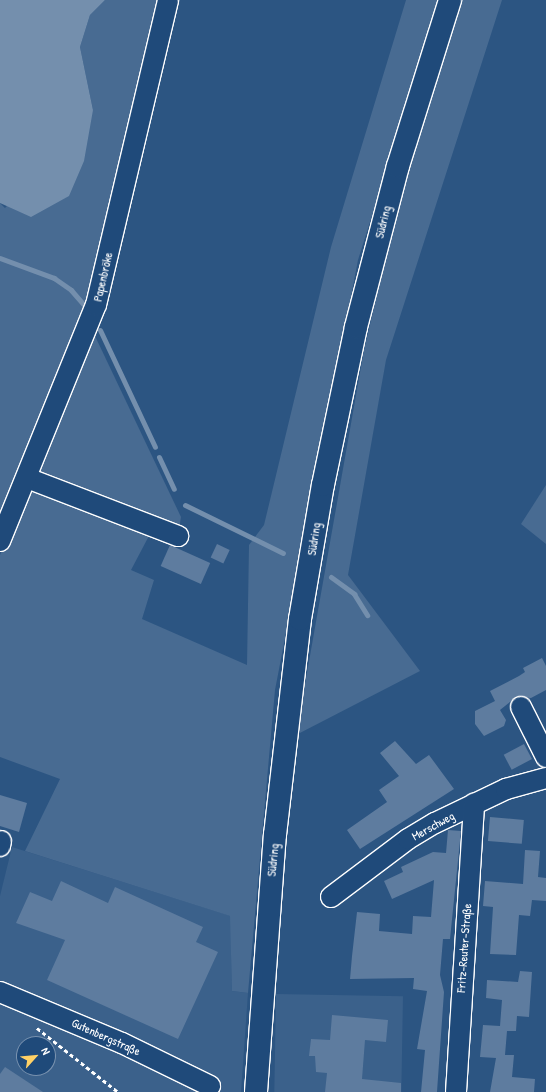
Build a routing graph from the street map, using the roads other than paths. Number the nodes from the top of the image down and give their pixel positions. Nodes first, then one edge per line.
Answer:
1 (168, 0) edge
2 (450, 0) edge
3 (27, 478) junction
4 (178, 536) dead end
5 (0, 541) edge
6 (521, 707) dead end
7 (546, 757) edge
8 (546, 778) edge
9 (474, 804) junction
10 (331, 897) dead end
11 (0, 992) edge
12 (210, 1086) dead end
13 (256, 1092) edge
14 (456, 1092) edge

1 - 3 street, Papenbröke
2 - 13 main road, Südring
3 - 4 street
3 - 5 street, Papenbröke
6 - 7 street
8 - 9 street, Merschweg
9 - 10 street, Merschweg
9 - 14 street, Fritz-Reuter-Straße
11 - 12 street, Gutenbergstraße

